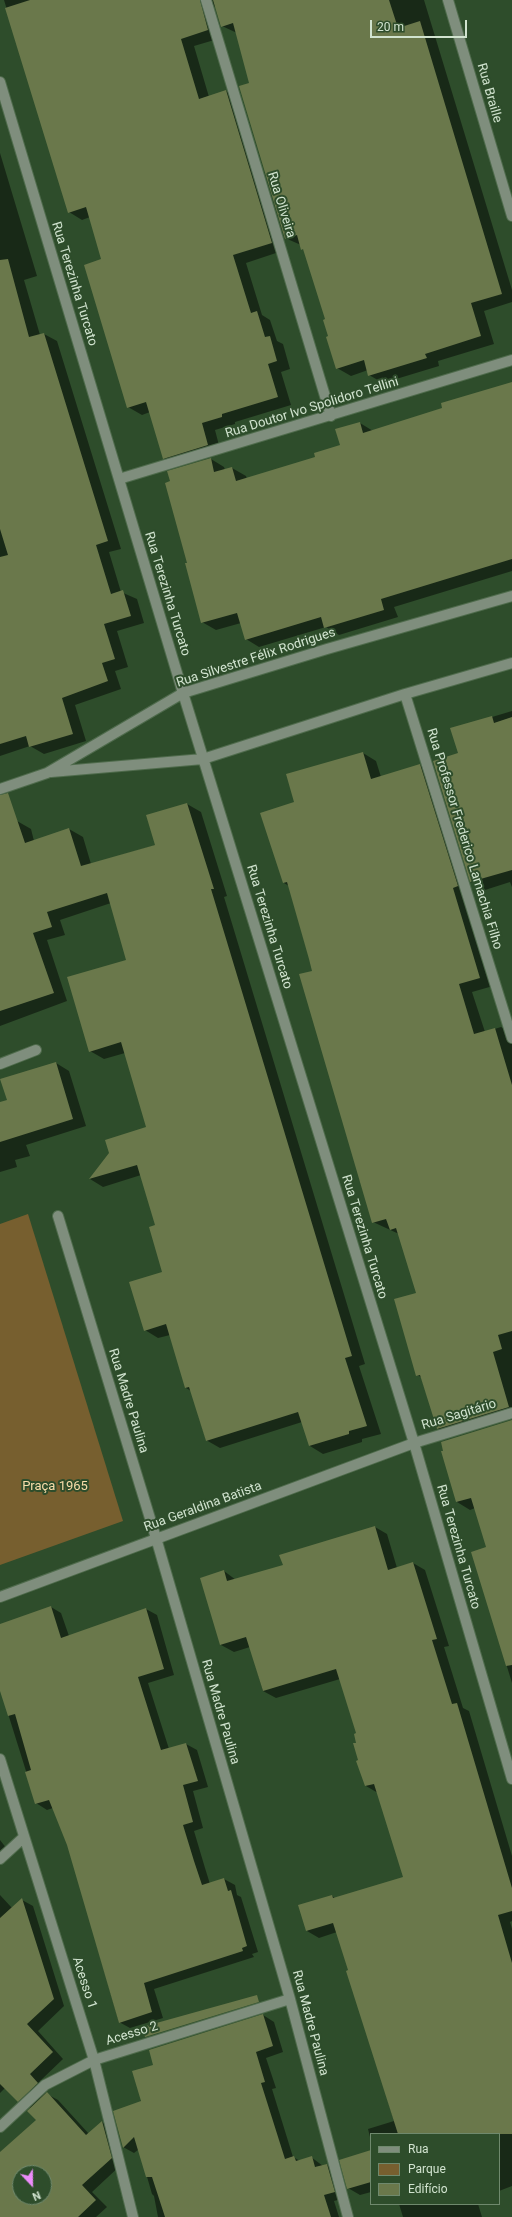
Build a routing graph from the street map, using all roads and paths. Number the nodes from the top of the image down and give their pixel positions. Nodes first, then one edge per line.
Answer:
1 (206, 0) edge
2 (448, 0) edge
3 (0, 82) edge
4 (512, 216) edge
5 (512, 360) edge
6 (331, 416) junction
7 (119, 479) junction
8 (512, 596) edge
9 (512, 663) edge
10 (183, 693) junction
11 (405, 694) junction
12 (203, 758) junction
13 (47, 773) junction
14 (0, 789) edge
15 (512, 1038) edge
16 (36, 1050) dead end
17 (0, 1064) edge
18 (58, 1216) dead end
19 (512, 1413) edge
20 (414, 1443) junction
21 (156, 1538) junction
22 (0, 1597) edge
23 (0, 1759) edge
24 (512, 1779) edge
25 (24, 1837) junction
26 (0, 1859) edge
27 (290, 1999) junction
28 (94, 2060) junction
29 (0, 2127) edge
30 (133, 2217) edge
31 (348, 2217) edge

1 - 6 street, Rua Oliveira
2 - 4 street, Rua Braille
3 - 7 street, Rua Terezinha Turcato
5 - 6 street, Rua Doutor Ivo Spolidoro Tellini
6 - 7 street, Rua Doutor Ivo Spolidoro Tellini
7 - 10 street, Rua Terezinha Turcato
8 - 10 street, Rua Silvestre Félix Rodrigues
9 - 11 street
10 - 12 street, Rua Terezinha Turcato
10 - 13 street, Rua Silvestre Félix Rodrigues
11 - 12 street
11 - 15 street, Rua Professor Frederico Lamachia Filho
12 - 13 street
12 - 20 street, Rua Terezinha Turcato
13 - 14 street
16 - 17 street
18 - 21 street, Rua Madre Paulina
19 - 20 street, Rua Sagitário
20 - 21 street, Rua Geraldina Batista
20 - 24 street, Rua Terezinha Turcato
21 - 22 street, Rua Geraldina Batista
21 - 27 street, Rua Madre Paulina
23 - 25 street, Acesso 1
25 - 26 street
25 - 28 street, Acesso 1
27 - 28 street, Acesso 2
27 - 31 street, Rua Madre Paulina
28 - 29 street, Acesso 2
28 - 30 street, Acesso 1

